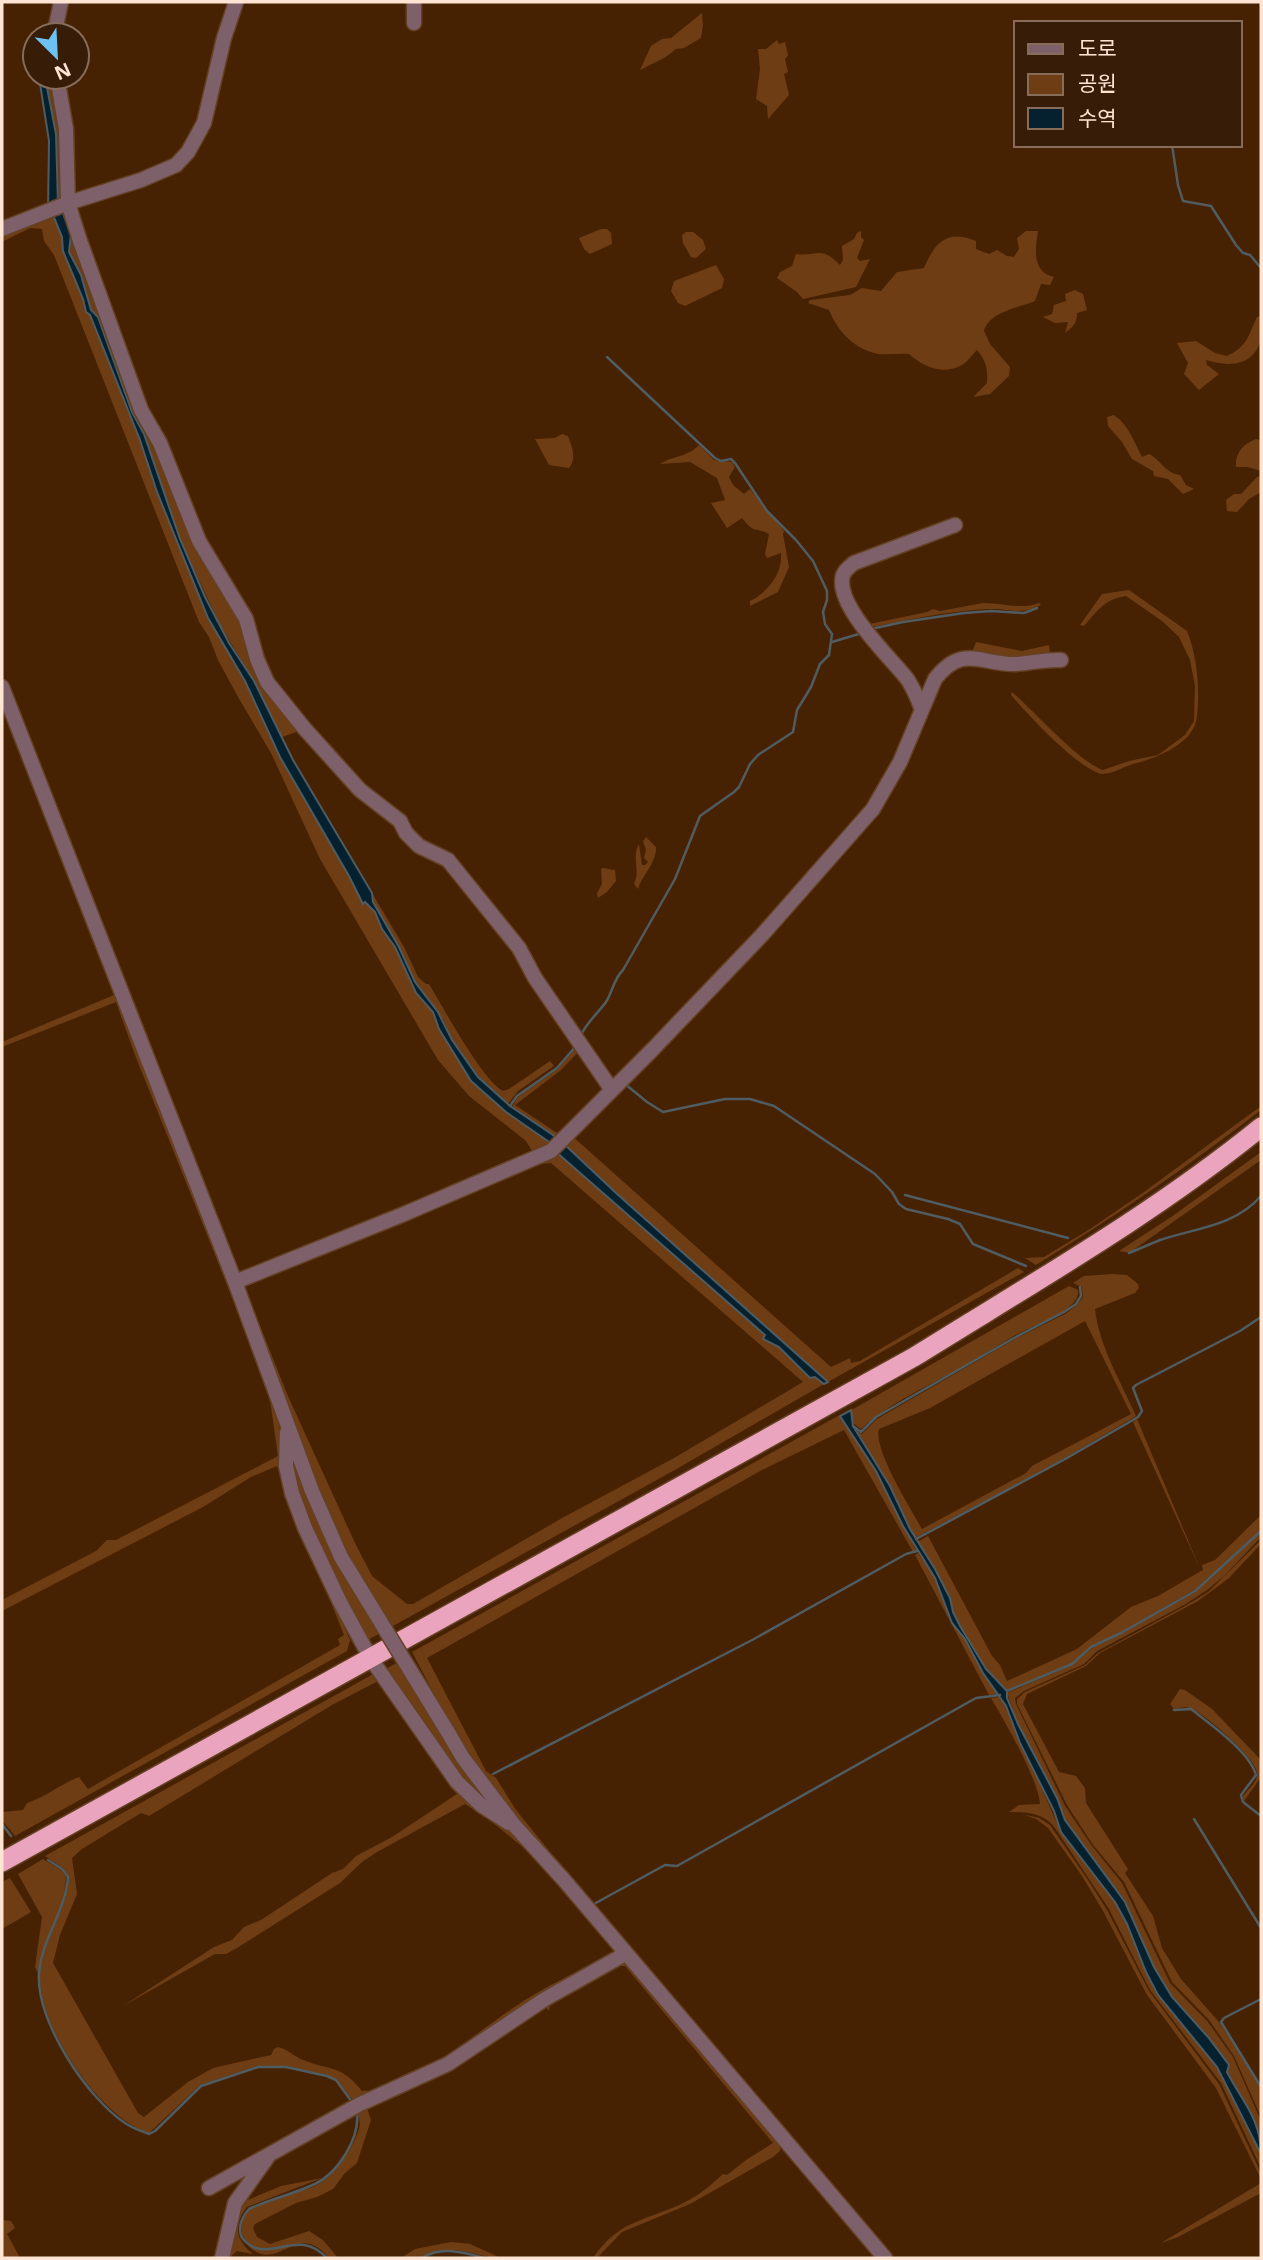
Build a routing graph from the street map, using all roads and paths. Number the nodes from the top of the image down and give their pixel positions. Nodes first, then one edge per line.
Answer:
1 (61, 2) edge
2 (236, 2) edge
3 (414, 2) edge
4 (57, 21) edge
5 (414, 23) dead end
6 (59, 91) edge
7 (68, 203) junction
8 (2, 229) edge
9 (955, 525) dead end
10 (1061, 660) dead end
11 (2, 687) edge
12 (922, 710) junction
13 (612, 1090) junction
14 (1261, 1127) edge
15 (235, 1282) junction
16 (287, 1424) junction
17 (371, 1659) junction
18 (513, 1825) junction
19 (2, 1863) edge
20 (625, 1954) junction
21 (270, 2154) junction
22 (209, 2188) dead end
23 (222, 2258) edge
24 (885, 2258) edge

1 - 4 street
2 - 7 street
3 - 5 street
6 - 7 street
7 - 8 street
7 - 13 street
9 - 12 street
10 - 12 street
11 - 15 street
12 - 13 street
13 - 15 street
14 - 17 highway
15 - 16 street
16 - 17 street
16 - 18 street, bridge
17 - 18 street
17 - 19 highway
18 - 20 street
20 - 21 street
20 - 24 street
21 - 22 street
21 - 23 street

